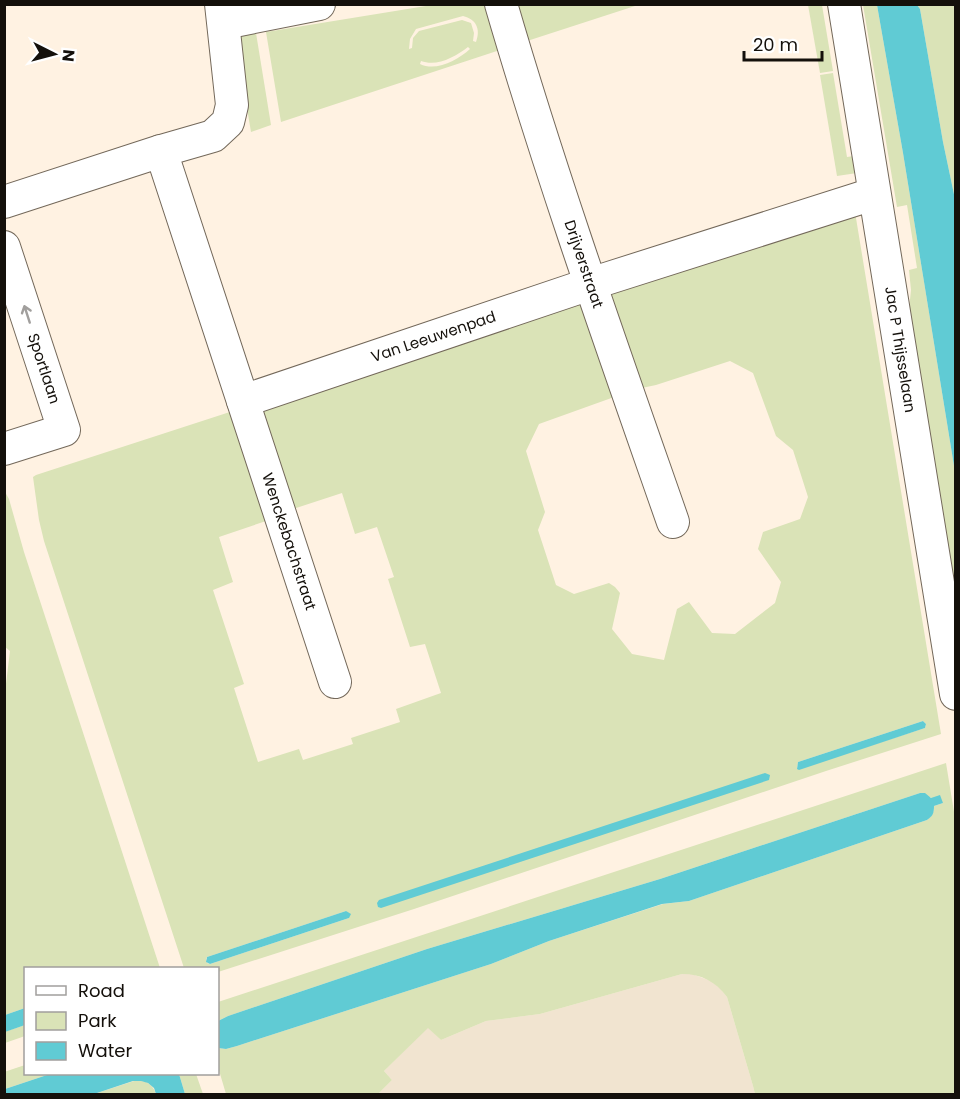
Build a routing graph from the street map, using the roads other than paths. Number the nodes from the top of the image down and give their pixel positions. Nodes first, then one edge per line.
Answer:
1 (320, 4) edge
2 (501, 4) edge
3 (844, 4) edge
4 (222, 14) edge
5 (161, 151) junction
6 (873, 194) junction
7 (4, 202) edge
8 (4, 247) edge
9 (590, 284) junction
10 (243, 401) junction
11 (4, 449) edge
12 (673, 522) dead end
13 (335, 682) dead end
14 (956, 694) edge

1 - 4 street
2 - 9 street, Drijverstraat
3 - 6 street, Jac P Thijsselaan
4 - 5 street
5 - 7 street
5 - 10 street
6 - 9 street, Van Leeuwenpad
6 - 14 street, Jac P Thijsselaan
11 -> 8 street, Sportlaan
9 - 10 street, Van Leeuwenpad
9 - 12 street, Drijverstraat
10 - 13 street, Wenckebachstraat

